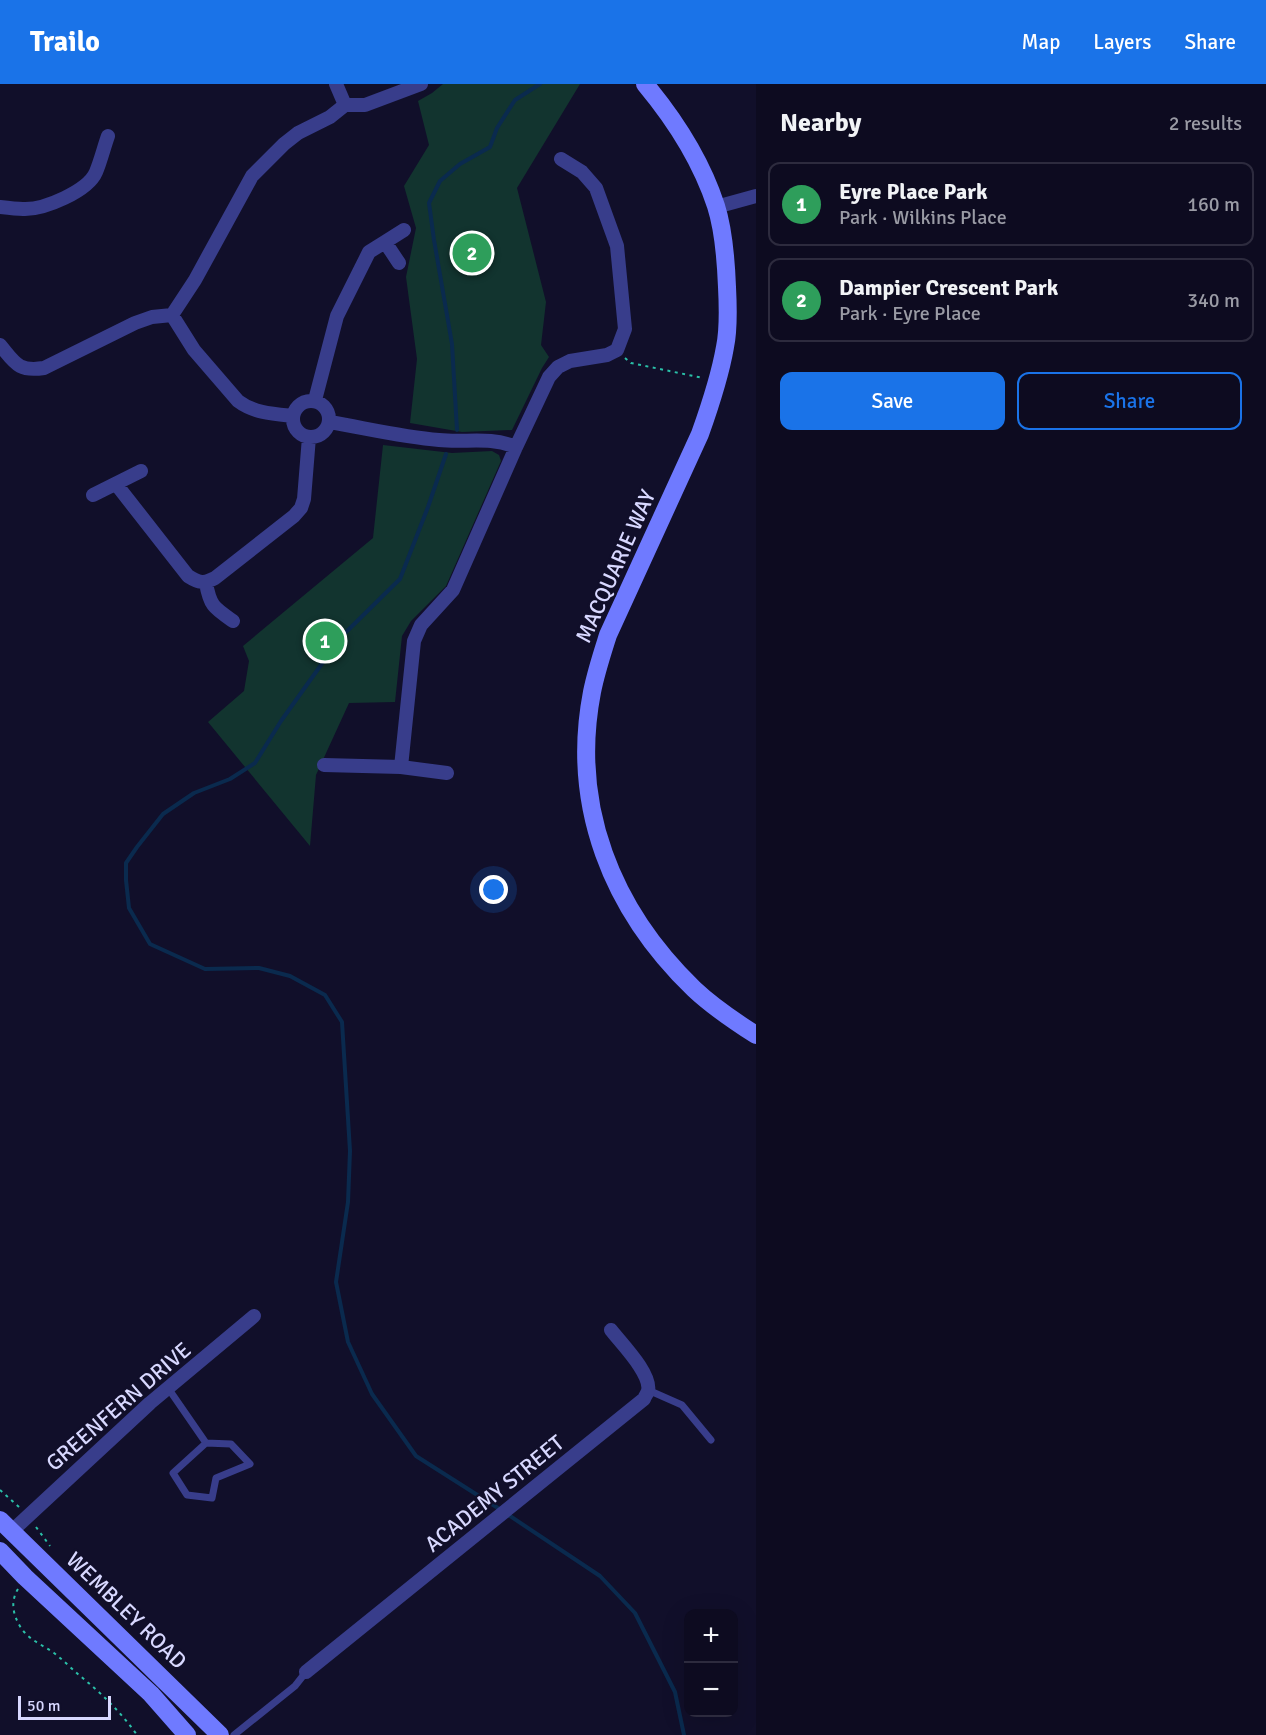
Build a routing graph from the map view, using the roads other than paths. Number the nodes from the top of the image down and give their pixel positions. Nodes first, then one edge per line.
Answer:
1 (336, 84) edge
2 (421, 84) edge
3 (645, 84) edge
4 (345, 105) junction
5 (108, 136) dead end
6 (561, 159) dead end
7 (756, 196) edge
8 (0, 207) edge
9 (716, 207) junction
10 (404, 230) dead end
11 (385, 242) junction
12 (399, 263) dead end
13 (172, 315) junction
14 (0, 345) edge
15 (315, 400) junction
16 (293, 416) junction
17 (329, 422) junction
18 (309, 437) junction
19 (516, 447) junction
20 (141, 471) dead end
21 (116, 484) junction
22 (93, 495) dead end
23 (206, 583) junction
24 (233, 621) dead end
25 (324, 765) dead end
26 (401, 767) junction
27 (447, 773) dead end
28 (756, 1035) edge
29 (254, 1316) dead end
30 (610, 1330) dead end
31 (168, 1388) junction
32 (648, 1390) junction
33 (711, 1440) dead end
34 (206, 1443) junction
35 (6, 1525) edge
36 (0, 1551) edge
37 (306, 1672) joint
38 (187, 1735) edge
39 (220, 1735) edge
40 (234, 1735) edge

1 - 4 street
2 - 4 street
3 - 9 street, MACQUARIE WAY
4 - 13 street
5 - 8 street
6 - 19 street
7 - 9 street
9 - 28 street, MACQUARIE WAY
10 - 11 street
11 - 12 street
11 - 15 street
13 - 14 street
13 - 16 street
15 - 16 street
15 - 17 street
16 - 18 street
17 - 18 street
17 - 19 street
18 - 23 street
19 - 26 street
20 - 21 street
21 - 22 street
21 - 23 street
23 - 24 street
25 - 26 street
26 - 27 street
29 - 31 street, GREENFERN DRIVE
30 - 32 street
31 - 34 lane
31 - 35 street, GREENFERN DRIVE
32 - 33 lane
32 - 37 street, ACADEMY STREET
34 - 34 lane
35 - 39 street, WEMBLEY ROAD
36 - 38 street, WEMBLEY ROAD
37 - 40 lane

